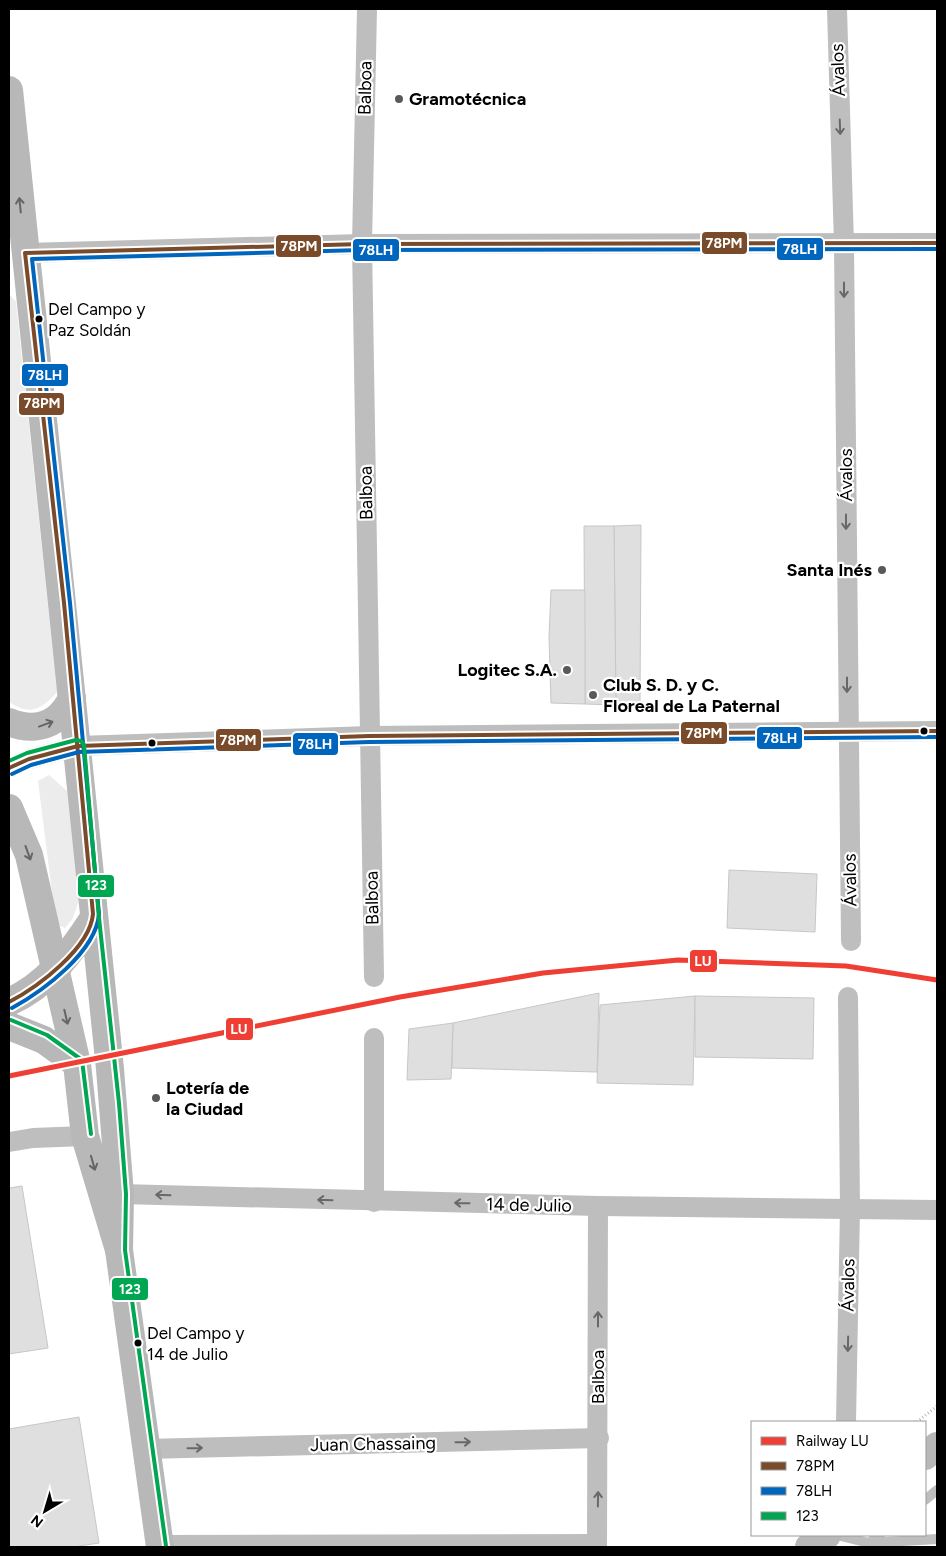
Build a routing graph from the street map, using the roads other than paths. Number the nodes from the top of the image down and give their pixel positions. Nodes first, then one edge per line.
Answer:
1 (366, 9) edge
2 (832, 12) edge
3 (9, 90) edge
4 (937, 243) edge
5 (362, 244) junction
6 (844, 245) junction
7 (17, 254) edge
8 (72, 698) junction
9 (9, 722) edge
10 (937, 731) edge
11 (848, 732) junction
12 (369, 736) junction
13 (78, 746) junction
14 (9, 768) edge
15 (9, 808) edge
16 (93, 919) junction
17 (851, 941) dead end
18 (55, 970) junction
19 (374, 977) dead end
20 (848, 997) dead end
21 (9, 1002) edge
22 (9, 1026) edge
23 (374, 1038) dead end
24 (76, 1064) junction
25 (85, 1136) junction
26 (9, 1142) edge
27 (120, 1194) junction
28 (374, 1202) junction
29 (598, 1206) junction
30 (850, 1208) junction
31 (937, 1210) edge
32 (118, 1250) junction
33 (846, 1421) edge
34 (599, 1438) junction
35 (937, 1446) edge
36 (146, 1449) junction
37 (926, 1455) edge
38 (937, 1490) edge
39 (926, 1499) edge
40 (826, 1536) edge
41 (841, 1536) edge
42 (879, 1536) edge
43 (937, 1539) edge
44 (869, 1544) junction
45 (160, 1546) edge
46 (597, 1546) edge
47 (809, 1547) edge

1 - 5 street, Balboa
2 -> 6 street, Ávalos
7 -> 3 main road
4 - 6 street
5 - 6 street
5 - 7 street
5 - 12 street, Balboa
6 -> 11 street, Ávalos
7 - 8 main road
9 -> 8 main road
8 - 13 main road
10 - 11 street
11 - 12 street
11 - 17 street, Ávalos
12 - 13 street
12 - 19 street, Balboa
13 - 14 street
13 - 16 main road
15 -> 18 main road
16 - 18 main road
16 - 27 main road
18 - 21 main road
18 -> 24 main road
20 - 30 street, Ávalos
22 - 24 main road
23 - 28 street
24 - 25 main road
25 - 26 street
25 -> 32 main road
28 -> 27 street, 14 de Julio
27 - 32 main road
29 -> 28 street, 14 de Julio
29 - 30 street, 14 de Julio
34 -> 29 street, Balboa
30 - 31 street, 14 de Julio
30 -> 33 street, Ávalos
32 - 36 main road
36 -> 34 street, Juan Chassaing
46 -> 34 street, Balboa
35 - 37 main road
36 - 45 main road
38 - 39 lane
40 - 47 main road
41 - 44 lane
42 - 44 lane
43 - 44 lane
45 - 46 street

